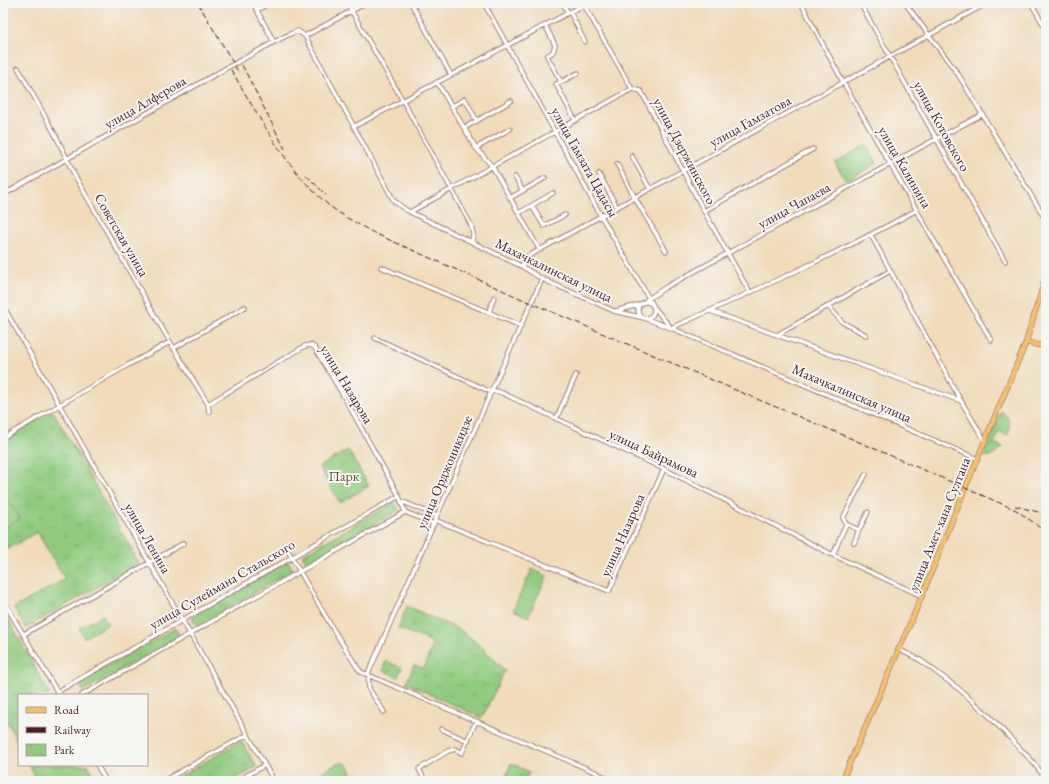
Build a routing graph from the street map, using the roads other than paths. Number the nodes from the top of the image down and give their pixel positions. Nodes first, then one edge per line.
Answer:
1 (253, 3) edge
2 (269, 3) edge
3 (347, 3) edge
4 (366, 3) edge
5 (411, 3) edge
6 (484, 3) edge
7 (563, 3) edge
8 (801, 3) edge
9 (860, 3) edge
10 (905, 3) edge
11 (975, 3) edge
12 (986, 3) edge
13 (1031, 3) edge
14 (585, 4) edge
15 (978, 8) junction
16 (257, 10) junction
17 (351, 11) junction
18 (569, 12) junction
19 (545, 25) junction
20 (1046, 29) edge
21 (298, 31) joint
22 (929, 35) junction
23 (305, 36) junction
24 (274, 42) junction
25 (585, 42) dead end
26 (508, 45) junction
27 (890, 56) junction
28 (18, 68) dead end
29 (578, 73) dead end
30 (451, 75) junction
31 (437, 82) junction
32 (561, 82) junction
33 (843, 82) junction
34 (632, 89) junction
35 (403, 101) junction
36 (511, 101) dead end
37 (452, 107) junction
38 (983, 114) junction
39 (575, 120) junction
40 (477, 121) junction
41 (355, 126) junction
42 (464, 128) junction
43 (510, 129) dead end
44 (555, 131) junction
45 (936, 139) junction
46 (476, 148) junction
47 (814, 149) dead end
48 (632, 156) dead end
49 (66, 159) junction
50 (617, 164) dead end
51 (890, 164) junction
52 (492, 166) junction
53 (682, 171) junction
54 (600, 174) dead end
55 (515, 177) dead end
56 (545, 178) dead end
57 (451, 189) junction
58 (650, 189) junction
59 (522, 190) junction
60 (553, 193) dead end
61 (3, 196) edge
62 (510, 198) junction
63 (635, 198) junction
64 (532, 206) junction
65 (618, 207) junction
66 (917, 210) junction
67 (704, 211) junction
68 (410, 212) junction
69 (519, 212) junction
70 (565, 215) dead end
71 (601, 216) junction
72 (1046, 220) edge
73 (871, 235) junction
74 (472, 242) junction
75 (539, 250) junction
76 (666, 251) dead end
77 (727, 254) junction
78 (1005, 261) dead end
79 (381, 267) dead end
80 (523, 267) junction
81 (890, 271) junction
82 (1046, 272) edge
83 (542, 279) junction
84 (750, 293) junction
85 (494, 298) dead end
86 (650, 298) junction
87 (641, 304) junction
88 (3, 306) edge
89 (245, 306) dead end
90 (828, 306) junction
91 (654, 307) junction
92 (614, 311) junction
93 (710, 311) junction
94 (489, 312) junction
95 (644, 318) junction
96 (521, 326) junction
97 (671, 328) junction
98 (777, 335) junction
99 (866, 335) dead end
100 (375, 338) dead end
101 (991, 340) dead end
102 (170, 342) junction
103 (1026, 342) junction
104 (1046, 347) edge
105 (174, 348) junction
106 (576, 375) dead end
107 (491, 392) junction
108 (961, 401) junction
109 (208, 404) junction
110 (59, 405) junction
111 (209, 412) dead end
112 (556, 419) junction
113 (3, 438) edge
114 (985, 441) junction
115 (978, 459) junction
116 (664, 470) junction
117 (866, 474) dead end
118 (399, 496) junction
119 (401, 501) junction
120 (405, 512) junction
121 (868, 512) dead end
122 (437, 516) junction
123 (435, 522) junction
124 (846, 524) junction
125 (859, 530) junction
126 (184, 543) dead end
127 (854, 543) dead end
128 (288, 551) dead end
129 (833, 555) junction
130 (291, 558) junction
131 (149, 562) junction
132 (299, 571) junction
133 (922, 596) junction
134 (3, 600) edge
135 (182, 619) junction
136 (24, 634) junction
137 (190, 634) junction
138 (898, 649) junction
139 (368, 674) junction
140 (58, 693) edge
141 (84, 694) edge
142 (384, 712) dead end
143 (476, 721) junction
144 (441, 729) dead end
145 (247, 734) junction
146 (468, 741) junction
147 (265, 765) junction
148 (98, 766) edge
149 (1046, 779) edge
150 (106, 781) edge
151 (163, 781) edge
152 (237, 781) edge
153 (274, 781) edge
154 (426, 781) edge
155 (612, 781) edge
156 (842, 781) edge

1 - 16 street
2 - 16 street
3 - 17 street
4 - 17 street
5 - 30 street
6 - 26 street, улица Гамзата Цадасы
7 - 18 street
8 - 33 street, улица Калинина
9 - 27 street, улица Котовского
10 - 22 street
11 - 15 street
12 - 15 street, улица Гамзатова
13 - 20 street
14 - 18 street
14 - 34 street, улица Дзержинского
15 - 22 street, улица Гамзатова
16 - 24 street
17 - 23 street
17 - 35 street
18 - 19 street
18 - 25 street
19 - 26 street
19 - 32 street
21 - 23 street, Махачкалинская улица
21 - 24 street, улица Алферова
22 - 27 street, улица Гамзатова
22 - 38 street
23 - 41 street, Махачкалинская улица
24 - 49 street, улица Алферова
26 - 30 street
26 - 44 street, улица Гамзата Цадасы
27 - 33 street, улица Гамзатова
27 - 45 street, улица Котовского
28 - 49 street, Советская улица
29 - 32 street
30 - 31 street
31 - 35 street
31 - 37 street
32 - 39 street
33 - 51 street, улица Калинина
33 - 53 street, улица Гамзатова
34 - 39 street
34 - 53 street, улица Дзержинского
35 - 41 street
35 - 57 street
36 - 40 street
37 - 40 street
37 - 42 street
38 - 45 street, улица Чапаева
38 - 72 street
39 - 44 street
40 - 42 street
41 - 68 street, Махачкалинская улица
42 - 46 street
43 - 46 street
44 - 52 street
44 - 71 street, улица Гамзата Цадасы
45 - 51 street, улица Чапаева
45 - 78 street, улица Котовского
46 - 52 street
47 - 67 street
48 - 58 street
49 - 61 street, улица Алферова
49 - 102 street, Советская улица
50 - 63 street
51 - 66 street, улица Калинина
51 - 77 street, улица Чапаева
52 - 57 street
52 - 62 street
53 - 58 street, улица Гамзатова
53 - 67 street, улица Дзержинского
54 - 65 street
55 - 59 street
56 - 59 street
57 - 68 street
57 - 74 street
58 - 63 street, улица Гамзатова
59 - 62 street
60 - 64 street
62 - 69 street
63 - 65 street, улица Гамзатова
63 - 76 street
64 - 69 street
64 - 70 street
65 - 71 street, улица Гамзатова
66 - 73 street
66 - 101 street, улица Калинина
67 - 77 street, улица Дзержинского
68 - 74 street, Махачкалинская улица
69 - 75 street
71 - 75 street, улица Гамзатова
71 - 86 street, улица Гамзата Цадасы
73 - 81 street
73 - 84 street
74 - 80 street, Махачкалинская улица
75 - 80 street, улица Гамзатова
77 - 84 street, улица Дзержинского
77 - 86 street, улица Чапаева
79 - 94 street
80 - 83 street, Махачкалинская улица
81 - 90 street
81 - 108 street
82 - 103 main road, улица Амет-хана Султана
83 - 92 street, Махачкалинская улица
83 - 96 street, улица Орджоникидзе
84 - 93 street
85 - 94 street
86 - 87 street, улица Чапаева
86 - 91 street, улица Гамзата Цадасы
87 - 91 street
87 - 92 street, улица Чапаева
87 - 95 street
88 - 110 street, улица Ленина
89 - 105 street
90 - 98 street
90 - 99 street
91 - 95 street
91 - 97 street, улица Гамзата Цадасы
92 - 95 street, Махачкалинская улица
93 - 97 street
93 - 98 street
94 - 96 street
95 - 97 street, Махачкалинская улица
96 - 107 street, улица Орджоникидзе
97 - 115 street, Махачкалинская улица
98 - 108 street
100 - 107 street, улица Байрамова
102 - 105 street, Советская улица
102 - 110 street
103 - 104 main road
103 - 114 main road, улица Амет-хана Султана
105 - 109 street, Советская улица
106 - 112 street
107 - 112 street, улица Байрамова
107 - 122 street, улица Орджоникидзе
108 - 114 street
109 - 111 street, Советская улица
109 - 118 street, улица Назарова
110 - 113 street
110 - 131 street, улица Ленина
112 - 116 street, улица Байрамова
114 - 115 main road, улица Амет-хана Султана
115 - 133 main road, улица Амет-хана Султана
116 - 123 street, улица Назарова
116 - 129 street, улица Байрамова
117 - 124 street
118 - 119 street, улица Назарова
118 - 130 street, улица Сулеймана Стальского
119 - 120 street, улица Назарова
119 - 122 street
120 - 123 street, улица Назарова
120 - 132 street, улица Сулеймана Стальского
121 - 125 street
122 - 123 street, улица Орджоникидзе
123 - 139 street, улица Орджоникидзе
124 - 125 street
124 - 129 street
125 - 127 street
126 - 131 street
128 - 130 street
129 - 133 street, улица Байрамова
130 - 132 street
130 - 135 street, улица Сулеймана Стальского
131 - 135 street, улица Ленина
131 - 136 street
132 - 137 street, улица Сулеймана Стальского
132 - 139 street
133 - 138 main road, улица Амет-хана Султана
134 - 136 street
135 - 137 street, улица Ленина
135 - 140 street, улица Сулеймана Стальского
136 - 140 street
137 - 141 street, улица Сулеймана Стальского
137 - 145 street, улица Ленина
138 - 149 street
138 - 156 main road, улица Амет-хана Султана
139 - 142 street
139 - 143 street
143 - 146 street
143 - 155 street
144 - 146 street
145 - 147 street, улица Ленина
145 - 151 street
146 - 154 street
147 - 152 street
147 - 153 street, улица Ленина
148 - 150 street

